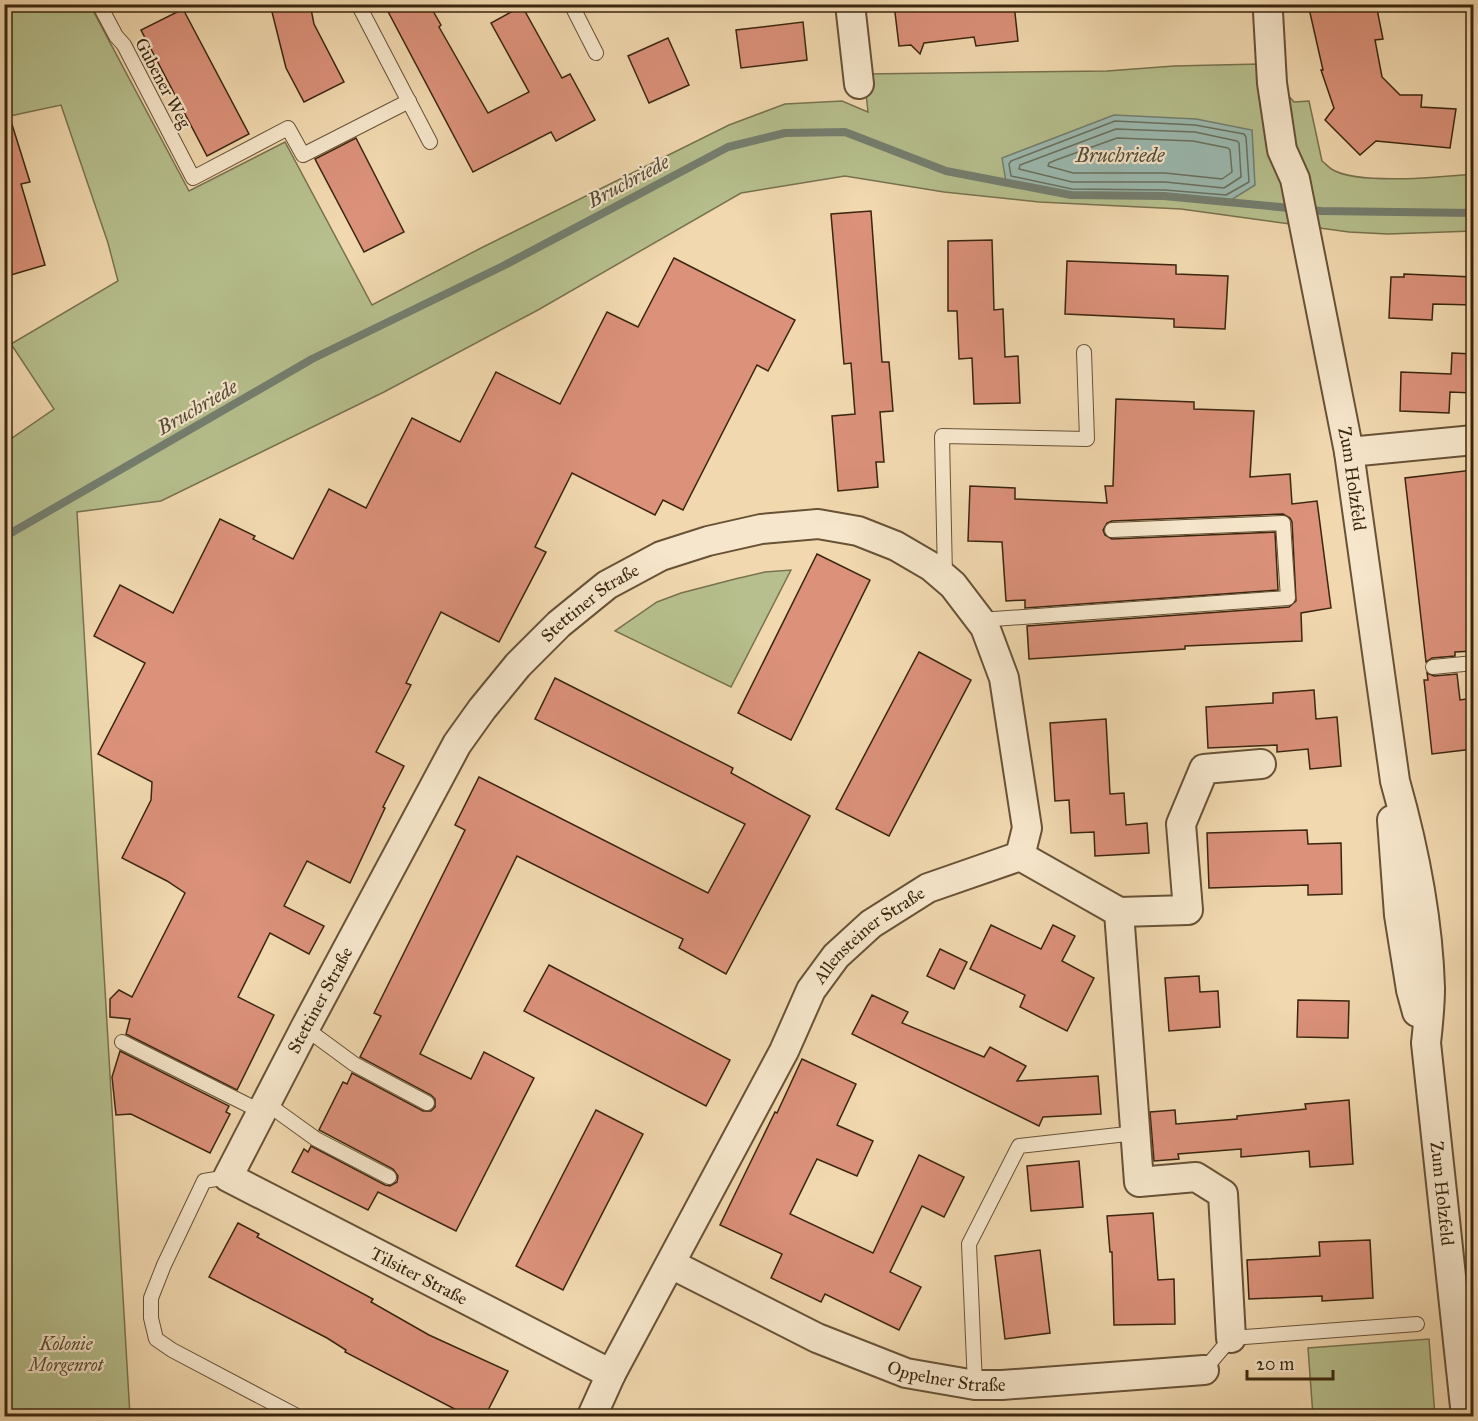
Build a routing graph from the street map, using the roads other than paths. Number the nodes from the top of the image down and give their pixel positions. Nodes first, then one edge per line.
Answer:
1 (99, 4) edge
2 (358, 4) edge
3 (571, 4) edge
4 (850, 4) edge
5 (1267, 8) edge
6 (596, 53) dead end
7 (859, 84) dead end
8 (409, 101) junction
9 (430, 142) dead end
10 (1084, 352) dead end
11 (1473, 440) edge
12 (1349, 452) junction
13 (1112, 530) dead end
14 (945, 578) junction
15 (980, 620) junction
16 (1473, 663) edge
17 (1433, 667) dead end
18 (1261, 764) dead end
19 (1020, 856) junction
20 (1119, 912) junction
21 (305, 1028) junction
22 (122, 1042) dead end
23 (427, 1103) dead end
24 (264, 1108) junction
25 (1136, 1133) junction
26 (228, 1177) junction
27 (389, 1177) dead end
28 (671, 1264) junction
29 (1417, 1324) dead end
30 (1465, 1335) edge
31 (1231, 1338) junction
32 (1204, 1370) joint
33 (611, 1374) junction
34 (975, 1385) junction
35 (297, 1416) edge
36 (592, 1416) edge
37 (1466, 1416) edge

1 - 8 lane, Gubener Weg
2 - 8 lane
3 - 6 lane
4 - 7 street
5 - 12 street, Zum Holzfeld
8 - 9 lane
10 - 14 lane
11 - 12 street
12 - 30 street, Zum Holzfeld
13 - 15 lane
14 - 15 street, Stettiner Straße
14 - 21 street, Stettiner Straße
15 - 19 street, Stettiner Straße
16 - 17 lane
18 - 20 street
19 - 20 street
19 - 28 street, Allensteiner Straße
20 - 25 street
21 - 23 lane
21 - 24 street, Stettiner Straße
22 - 24 lane
24 - 26 street, Stettiner Straße
24 - 27 lane
25 - 31 street
25 - 34 lane
26 - 33 street, Tilsiter Straße
26 - 35 lane
28 - 33 street, Allensteiner Straße
28 - 34 street, Oppelner Straße
29 - 31 lane
30 - 37 street, Zum Holzfeld
31 - 32 lane, Oppelner Straße
32 - 34 street, Oppelner Straße
33 - 36 street, Allensteiner Straße

